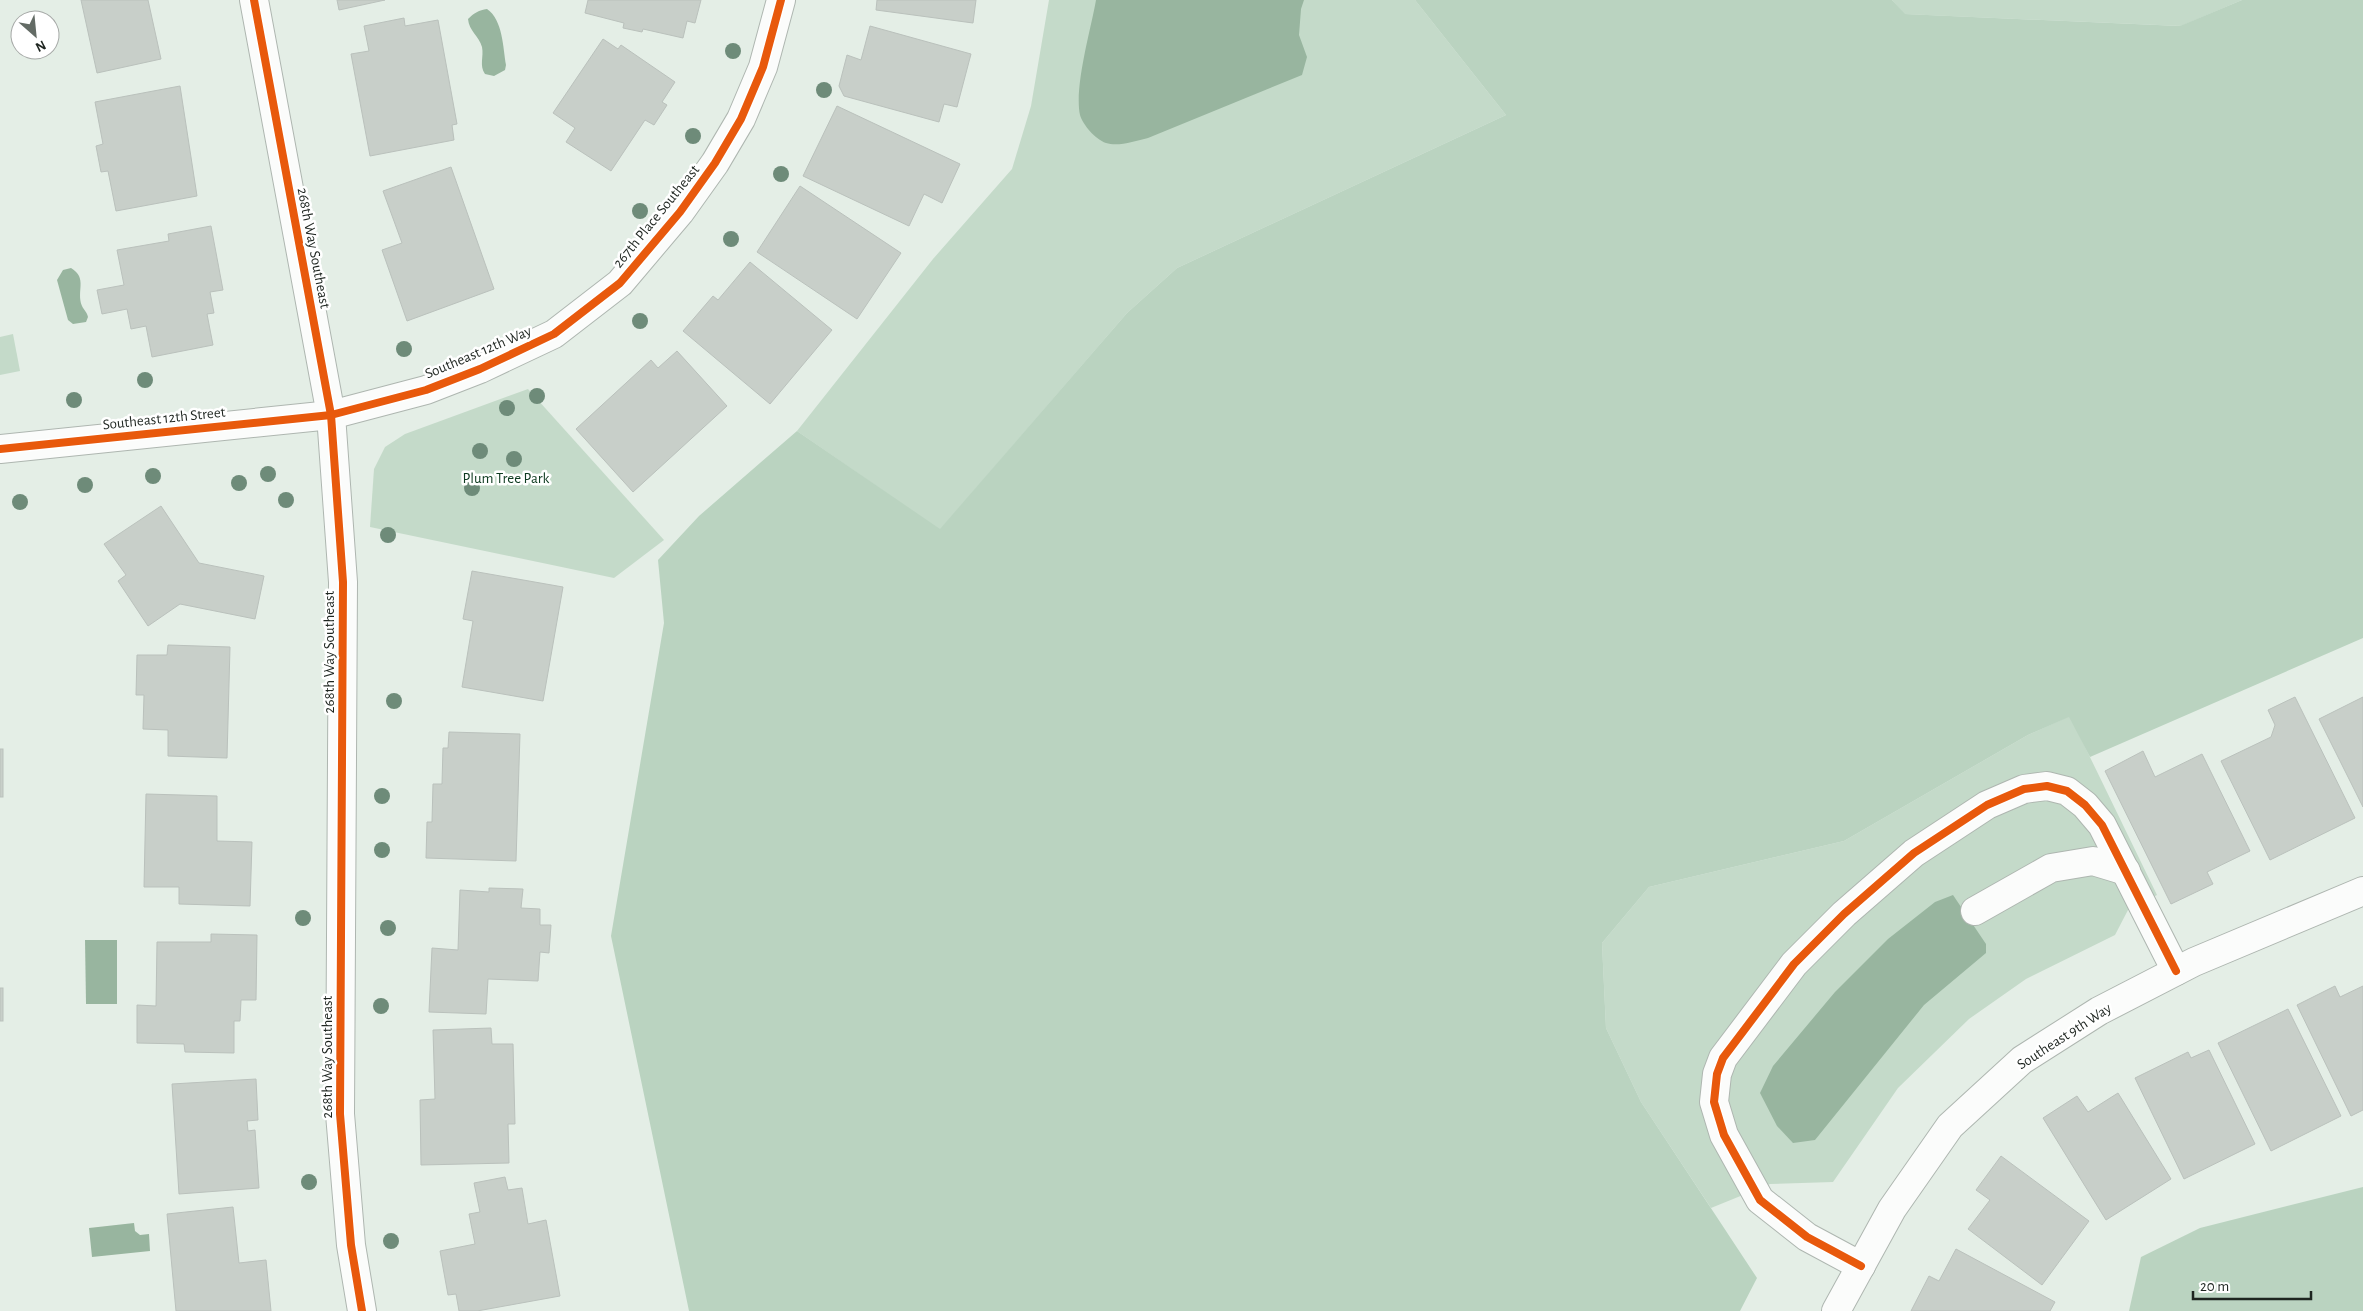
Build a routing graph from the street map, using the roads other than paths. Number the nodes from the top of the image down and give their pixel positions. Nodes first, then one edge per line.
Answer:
1 (254, 0) edge
2 (781, 0) edge
3 (620, 283) joint
4 (331, 415) junction
5 (0, 449) edge
6 (2126, 871) junction
7 (2363, 891) edge
8 (1975, 911) dead end
9 (2176, 971) junction
10 (1861, 1266) junction
11 (362, 1311) edge
12 (1836, 1311) edge

1 - 4 street, 268th Way Southeast
2 - 3 street, 267th Place Southeast
3 - 4 street, Southeast 12th Way
4 - 5 street, Southeast 12th Street
4 - 11 street, 268th Way Southeast
6 - 8 street
6 - 9 street
6 - 10 street
7 - 9 street, Southeast 9th Way
9 - 10 street, Southeast 9th Way
10 - 12 street, Southeast 9th Way

